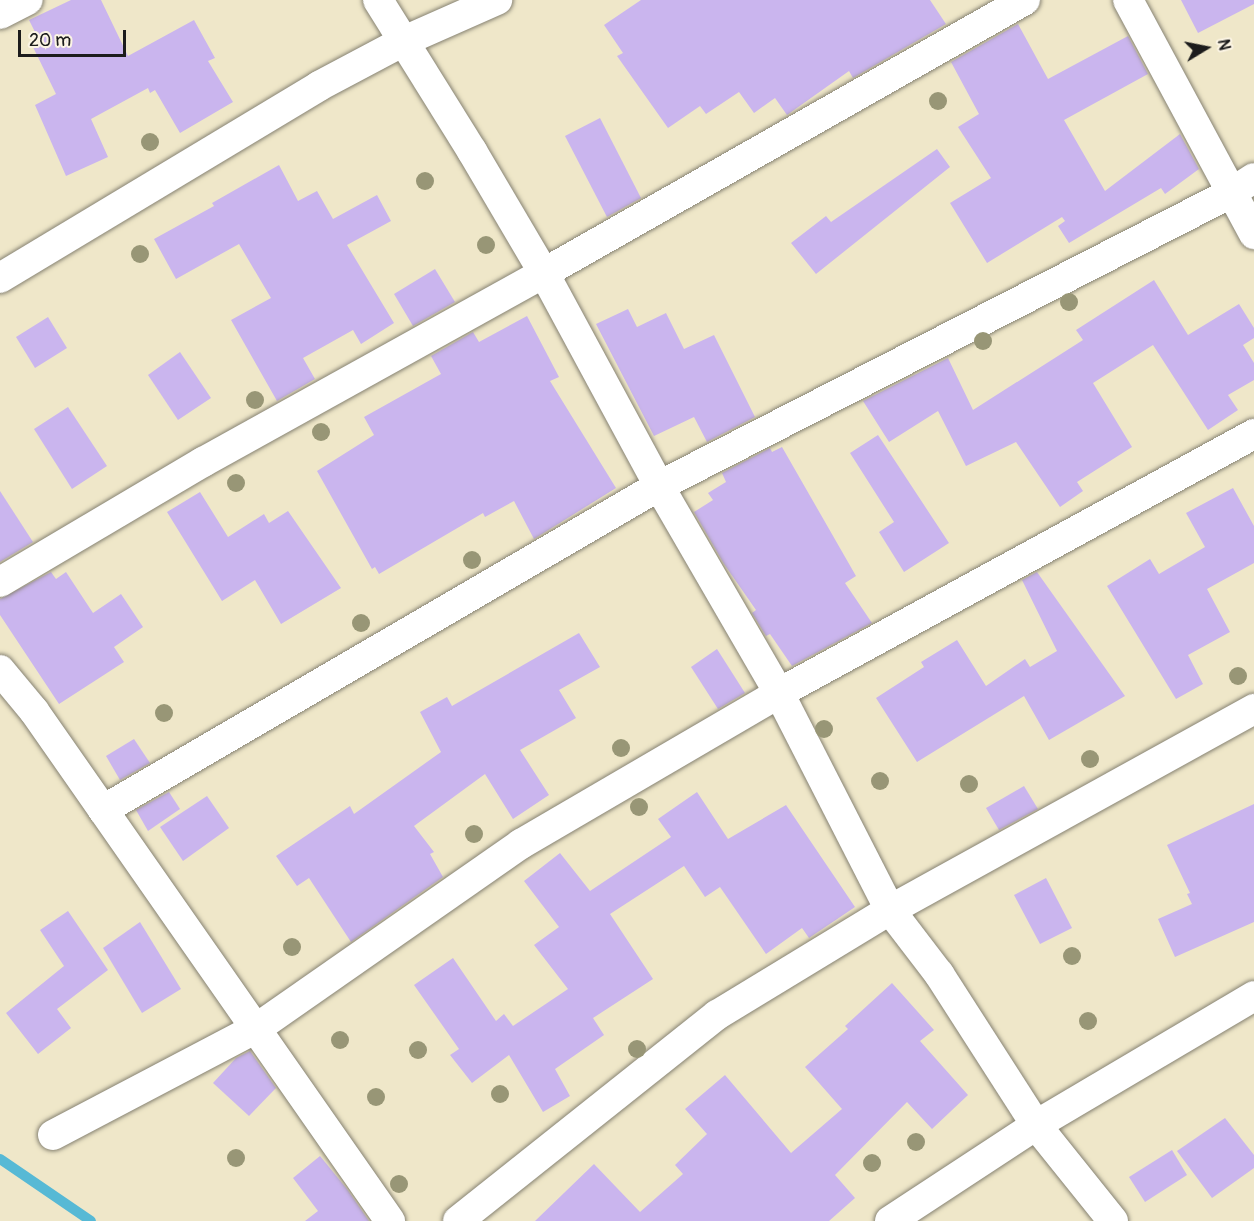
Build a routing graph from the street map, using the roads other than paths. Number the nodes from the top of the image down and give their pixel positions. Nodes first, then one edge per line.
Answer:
1 (28, 0) edge
2 (378, 0) edge
3 (497, 0) edge
4 (1025, 0) edge
5 (1128, 0) edge
6 (0, 14) edge
7 (404, 41) junction
8 (1242, 185) edge
9 (1254, 234) edge
10 (544, 273) junction
11 (0, 278) edge
12 (1254, 434) edge
13 (659, 486) junction
14 (0, 582) edge
15 (0, 670) edge
16 (779, 693) junction
17 (1254, 709) edge
18 (103, 810) junction
19 (890, 910) junction
20 (1254, 996) edge
21 (257, 1028) junction
22 (1036, 1125) junction
23 (53, 1135) dead end
24 (390, 1221) edge
25 (458, 1221) edge
26 (890, 1221) edge
27 (1113, 1221) edge

1 - 6 street
2 - 7 street
3 - 7 street
4 - 10 street
5 - 8 street
7 - 10 street
7 - 11 street
8 - 9 street
8 - 13 street
10 - 13 street
10 - 14 street
12 - 16 street
13 - 16 street
13 - 18 street
15 - 18 street
16 - 19 street
16 - 21 street
17 - 19 street
18 - 21 street
19 - 22 street
19 - 25 street
20 - 22 street
21 - 23 street
21 - 24 street
22 - 26 street
22 - 27 street

